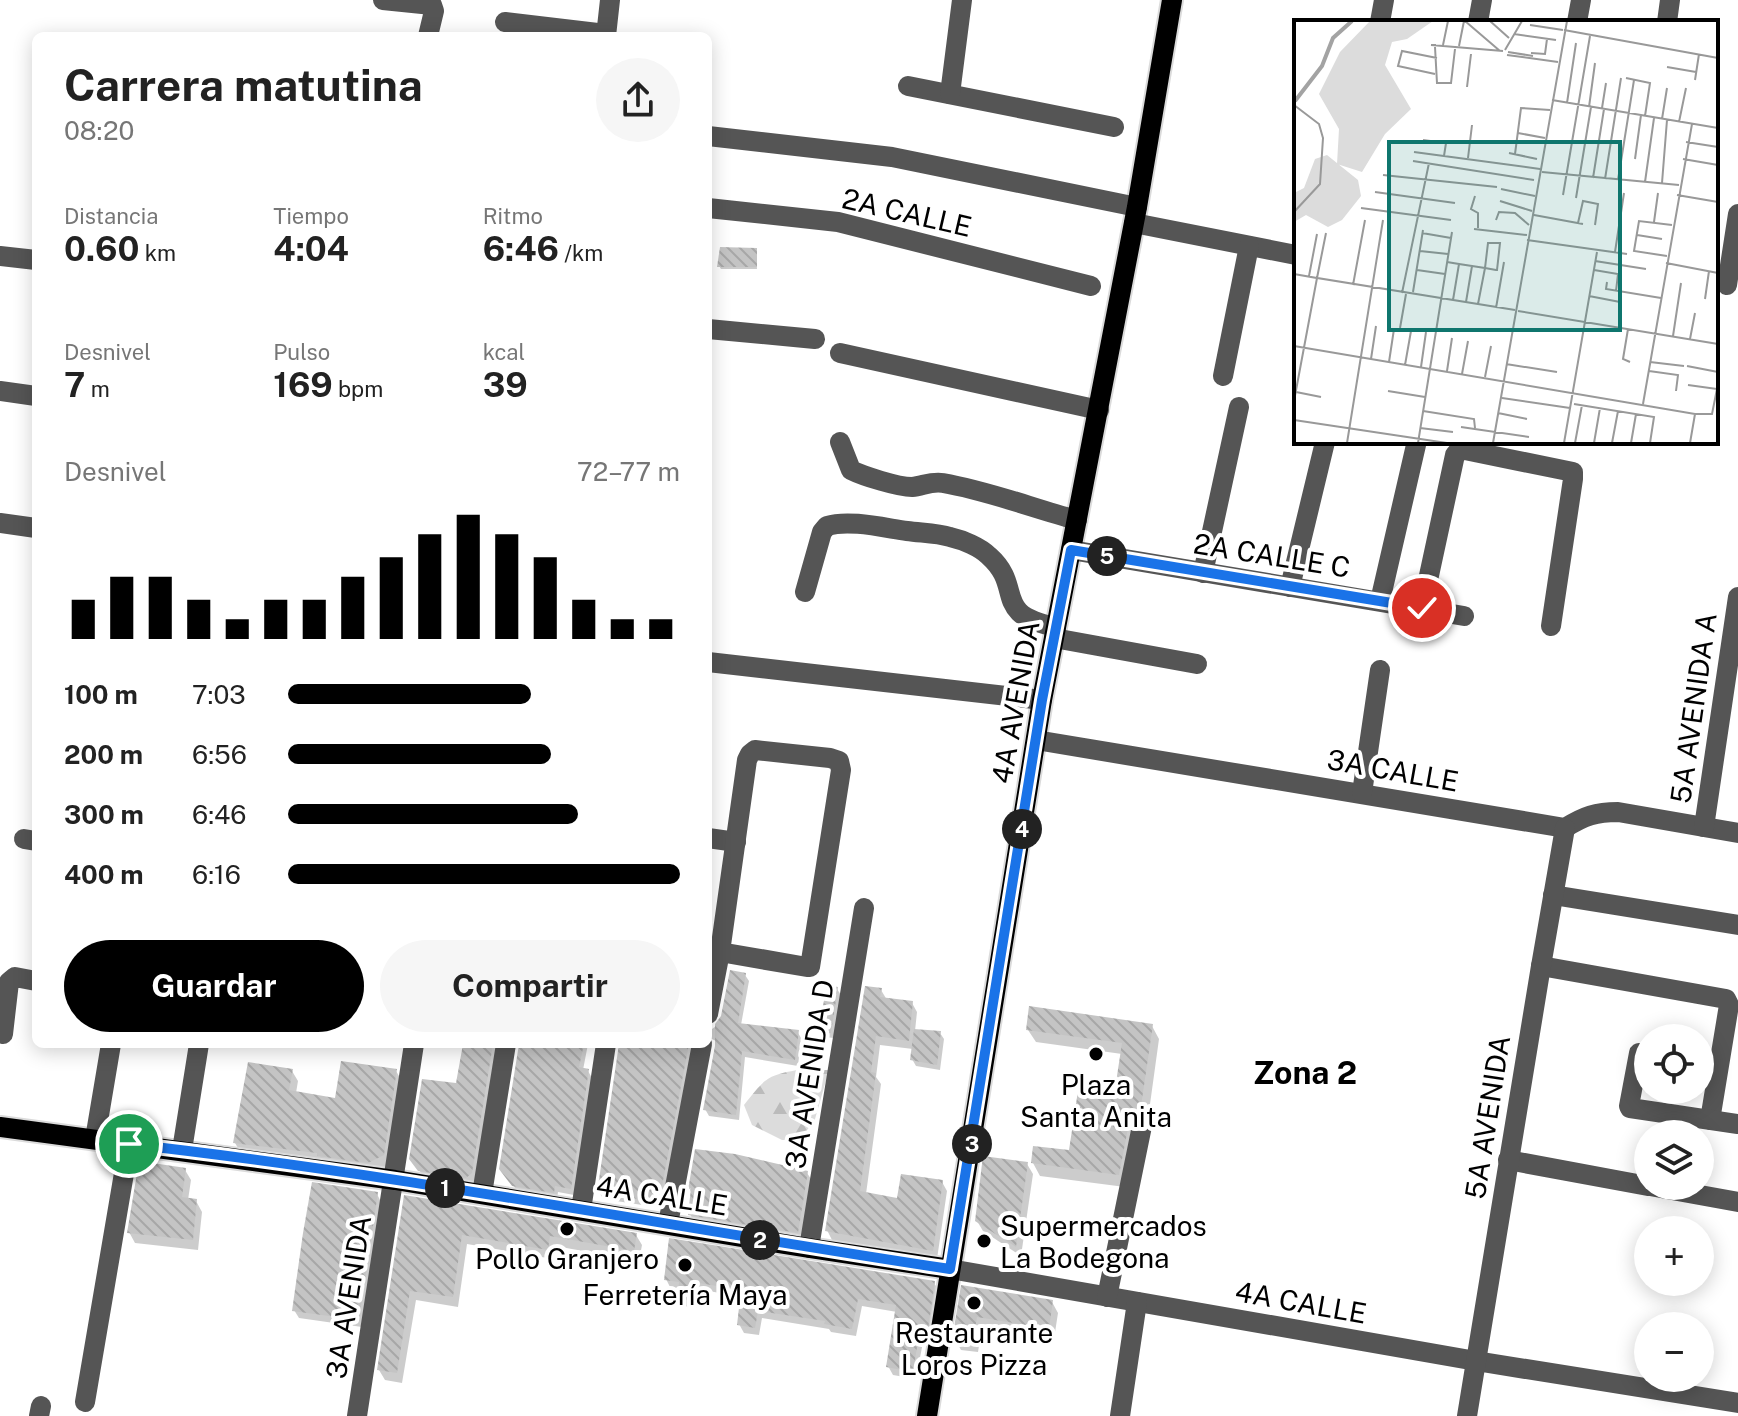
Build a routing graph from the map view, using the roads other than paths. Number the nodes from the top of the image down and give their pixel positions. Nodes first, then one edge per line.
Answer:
1 (383, 0) edge
2 (610, 0) edge
3 (962, 0) edge
4 (1172, 0) edge
5 (1384, 0) edge
6 (1482, 0) edge
7 (1581, 0) edge
8 (1670, 0) edge
9 (1380, 20) edge
10 (1478, 20) edge
11 (1577, 20) edge
12 (1667, 20) edge
13 (505, 22) dead end
14 (429, 32) edge
15 (583, 32) edge
16 (606, 32) edge
17 (908, 86) dead end
18 (950, 94) junction
19 (1114, 127) dead end
20 (712, 136) edge
21 (712, 208) edge
22 (1738, 214) edge
23 (1136, 215) junction
24 (1249, 246) junction
25 (1294, 255) edge
26 (0, 256) edge
27 (32, 260) edge
28 (1727, 285) edge
29 (1091, 286) dead end
30 (712, 329) edge
31 (815, 339) dead end
32 (840, 353) dead end
33 (1223, 376) dead end
34 (0, 391) edge
35 (32, 395) edge
36 (1239, 407) dead end
37 (1099, 410) junction
38 (840, 442) dead end
39 (1325, 444) edge
40 (1416, 445) dead end
41 (1077, 520) junction
42 (0, 523) edge
43 (32, 527) edge
44 (1071, 550) junction
45 (1203, 573) junction
46 (1290, 587) junction
47 (805, 592) dead end
48 (1738, 597) edge
49 (1380, 601) junction
50 (1422, 608) junction
51 (1464, 616) dead end
52 (1551, 626) dead end
53 (1055, 632) junction
54 (712, 662) edge
55 (1197, 664) dead end
56 (1380, 670) dead end
57 (1042, 700) junction
58 (1036, 740) junction
59 (1362, 793) junction
60 (1704, 827) junction
61 (1565, 828) junction
62 (1738, 833) edge
63 (712, 839) edge
64 (736, 842) junction
65 (1553, 895) junction
66 (864, 908) dead end
67 (1738, 925) edge
68 (714, 951) edge
69 (1541, 966) junction
70 (712, 972) edge
71 (32, 980) edge
72 (3, 1034) dead end
73 (110, 1048) edge
74 (198, 1048) edge
75 (413, 1048) edge
76 (505, 1048) edge
77 (605, 1048) edge
78 (701, 1048) edge
79 (1634, 1080) edge
80 (1710, 1120) joint
81 (1714, 1121) edge
82 (1738, 1124) edge
83 (1142, 1126) dead end
84 (0, 1127) edge
85 (95, 1139) junction
86 (129, 1144) junction
87 (182, 1150) junction
88 (1508, 1160) junction
89 (395, 1180) junction
90 (1634, 1183) edge
91 (482, 1194) junction
92 (1714, 1198) edge
93 (1738, 1202) edge
94 (581, 1210) junction
95 (668, 1224) junction
96 (809, 1248) junction
97 (950, 1269) junction
98 (1107, 1297) junction
99 (1137, 1302) junction
100 (1476, 1361) junction
101 (85, 1402) dead end
102 (1738, 1403) edge
103 (357, 1416) edge
104 (927, 1416) edge
105 (1120, 1416) edge
106 (1467, 1416) edge

1 - 14 street
2 - 16 street
3 - 18 street
4 - 23 main road, 4A AVENIDA
5 - 9 street
6 - 10 street
7 - 11 street
8 - 12 street
13 - 15 street
17 - 18 street
18 - 19 street
20 - 23 street
21 - 29 street, 2A CALLE
22 - 28 street
23 - 24 street
23 - 37 main road, 4A AVENIDA
24 - 25 street
24 - 33 street
26 - 27 street
30 - 31 street
32 - 37 street
34 - 35 street
36 - 45 street
37 - 41 main road, 4A AVENIDA
38 - 41 street
39 - 46 street
40 - 49 street
41 - 44 main road, 4A AVENIDA
42 - 43 street
44 - 45 street, 2A CALLE C
44 - 53 main road, 4A AVENIDA
45 - 46 street, 2A CALLE C
46 - 49 street, 2A CALLE C
47 - 53 street
48 - 60 street, 5A AVENIDA A
49 - 50 street, 2A CALLE C
50 - 51 street, 2A CALLE C
50 - 52 street
53 - 55 street
53 - 57 main road, 4A AVENIDA
54 - 57 street
56 - 59 street
57 - 58 main road, 4A AVENIDA
58 - 59 street, 3A CALLE
58 - 97 main road, 4A AVENIDA
59 - 61 street, 3A CALLE
60 - 61 street
60 - 62 street
61 - 65 street, 5A AVENIDA
63 - 64 street
64 - 68 street
64 - 68 street, 3A AVENIDA D
65 - 67 street
65 - 69 street, 5A AVENIDA
66 - 96 street, 3A AVENIDA D
68 - 70 street
69 - 80 street
69 - 88 street, 5A AVENIDA
71 - 72 street
73 - 85 street
74 - 87 street
75 - 89 street, 3A AVENIDA
76 - 91 street
77 - 94 street
78 - 95 street
79 - 80 street
81 - 82 street
83 - 98 street
84 - 85 main road, 4A CALLE
85 - 86 main road, 4A CALLE
86 - 87 main road, 4A CALLE
86 - 101 street
87 - 89 main road, 4A CALLE
88 - 90 street
88 - 100 street, 5A AVENIDA
89 - 91 main road, 4A CALLE
89 - 103 street, 3A AVENIDA
91 - 94 main road, 4A CALLE
92 - 93 street
94 - 95 main road, 4A CALLE
95 - 96 main road, 4A CALLE
96 - 97 main road, 4A CALLE
97 - 98 street, 4A CALLE
97 - 104 main road, 4A AVENIDA
98 - 99 street, 4A CALLE
99 - 100 street, 4A CALLE
99 - 105 street
100 - 102 street, 4A CALLE
100 - 106 street, 5A AVENIDA

